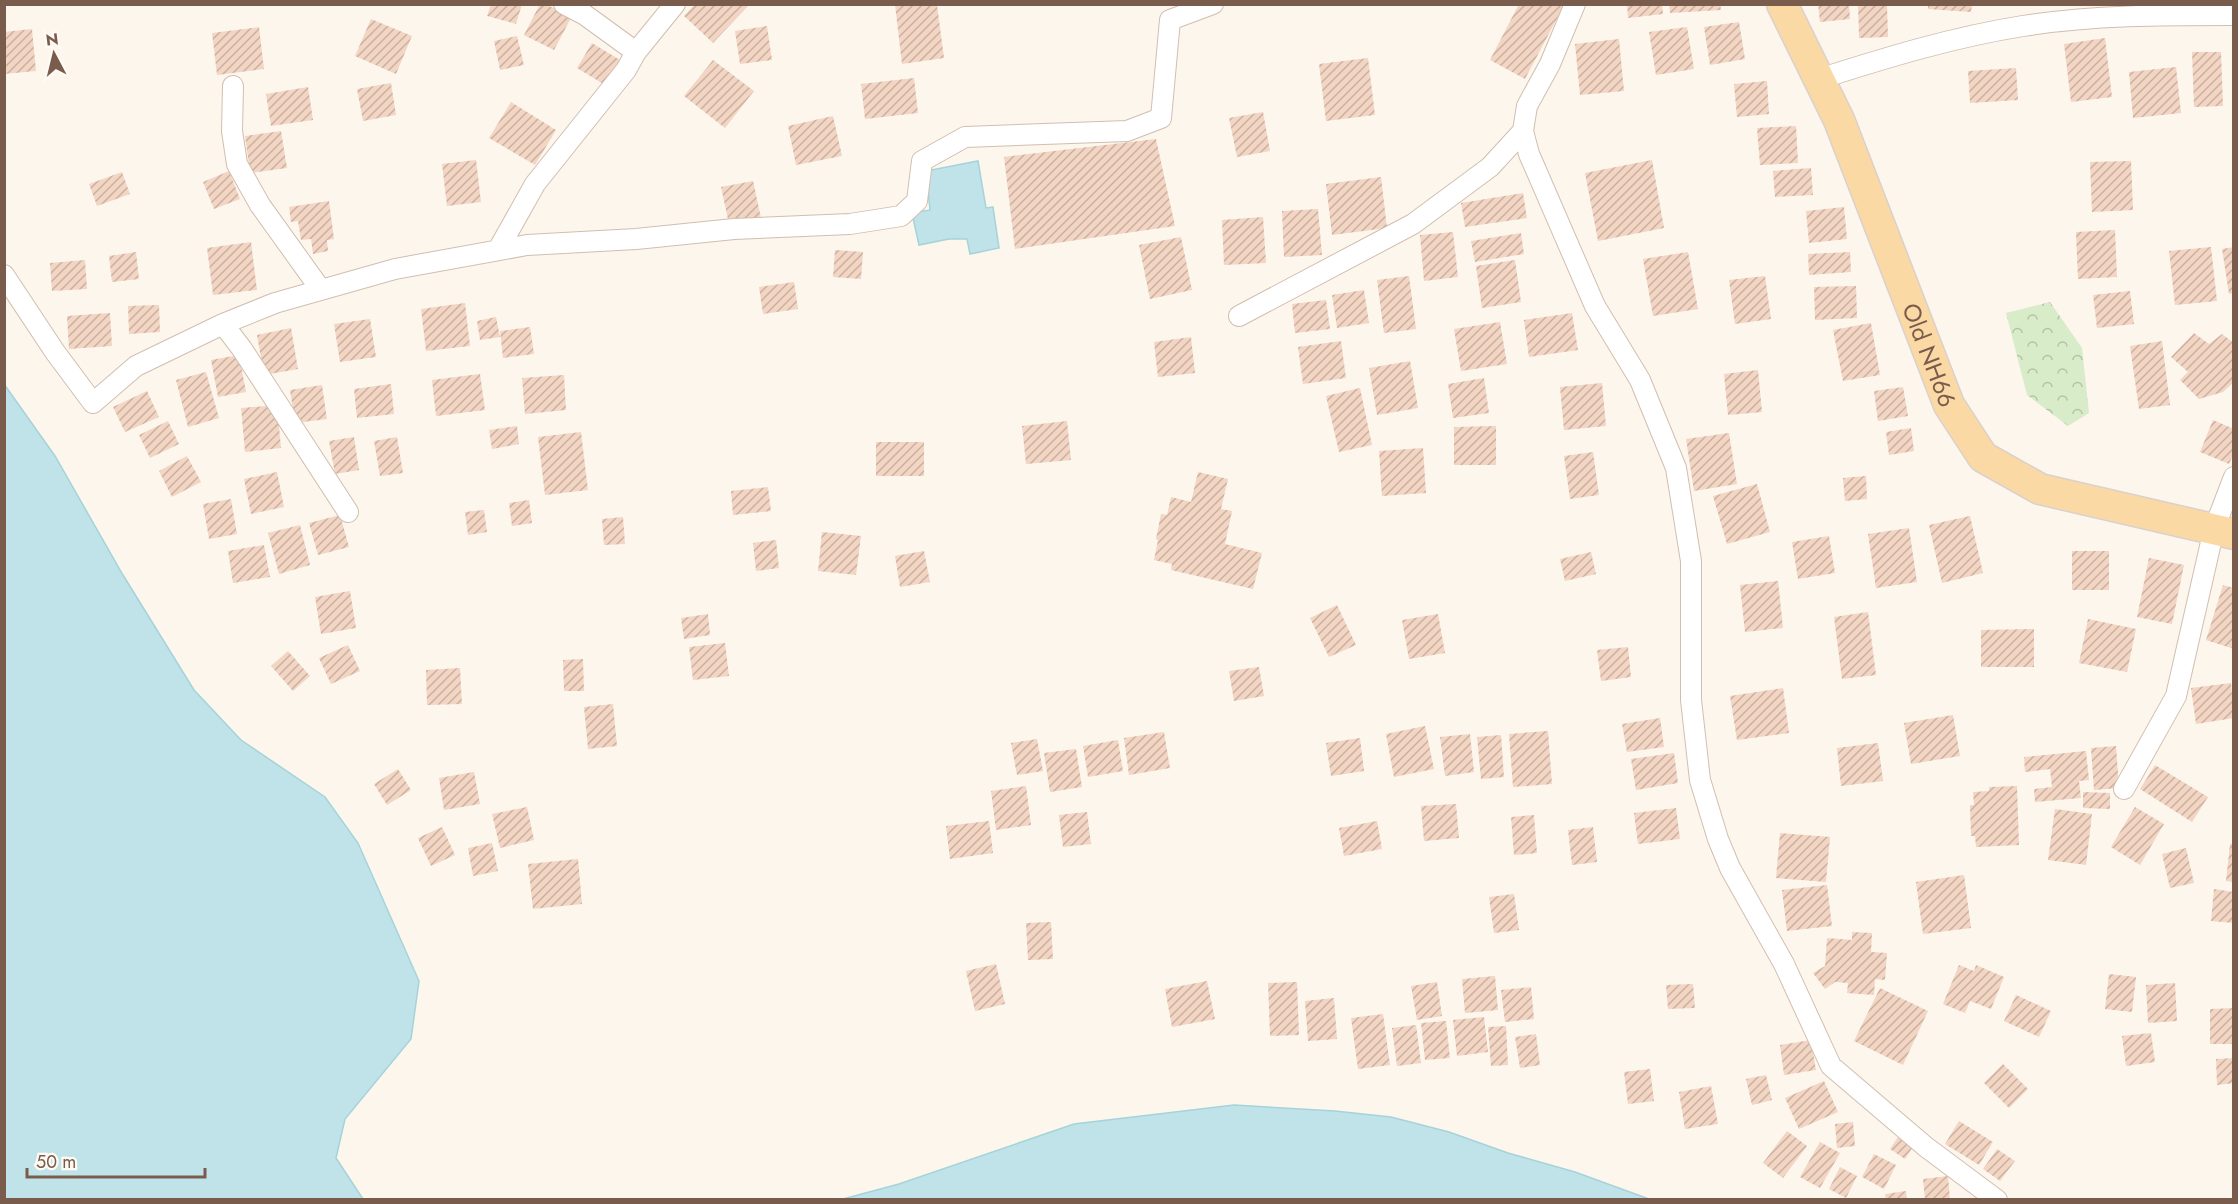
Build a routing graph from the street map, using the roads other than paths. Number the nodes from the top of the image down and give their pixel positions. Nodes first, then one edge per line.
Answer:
1 (564, 4) edge
2 (675, 4) edge
3 (1213, 4) edge
4 (1575, 4) edge
5 (1782, 4) edge
6 (2234, 15) edge
7 (636, 52) junction
8 (1819, 79) junction
9 (233, 86) dead end
10 (1522, 131) junction
11 (498, 250) junction
12 (4, 275) edge
13 (321, 290) junction
14 (1239, 316) dead end
15 (223, 324) junction
16 (2234, 477) edge
17 (348, 512) dead end
18 (2224, 532) edge
19 (2124, 789) dead end
20 (1997, 1200) edge

1 - 7 street
2 - 7 street
3 - 11 street
4 - 10 street
5 - 8 main road, Old NH66
6 - 8 street
7 - 11 street
8 - 18 main road, Old NH66
9 - 13 street
10 - 14 street
10 - 20 street
11 - 13 street
12 - 15 street
13 - 15 street
15 - 17 street
16 - 18 street
18 - 19 street

